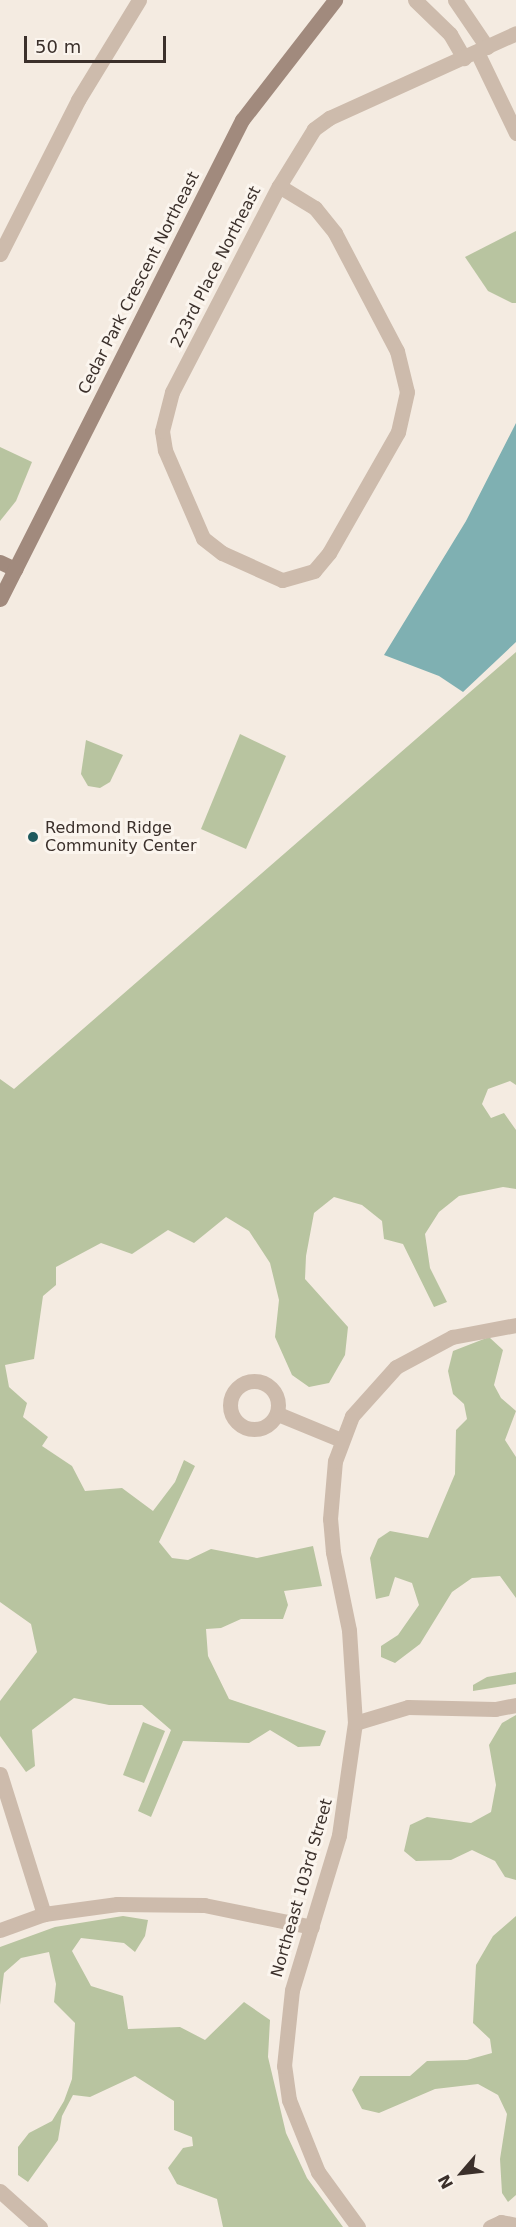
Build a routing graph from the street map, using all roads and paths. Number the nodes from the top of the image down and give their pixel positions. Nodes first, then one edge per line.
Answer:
1 (139, 0) edge
2 (336, 0) edge
3 (415, 0) edge
4 (455, 0) edge
5 (516, 33) edge
6 (476, 52) junction
7 (516, 133) edge
8 (279, 186) junction
9 (0, 254) edge
10 (0, 562) edge
11 (15, 569) junction
12 (0, 599) edge
13 (516, 1325) edge
14 (278, 1414) dead end
15 (341, 1440) junction
16 (516, 1705) edge
17 (355, 1723) junction
18 (0, 1774) edge
19 (44, 1914) junction
20 (312, 1927) junction
21 (0, 1930) edge
22 (0, 2191) edge
23 (516, 2225) edge
24 (40, 2227) edge
25 (358, 2227) edge
26 (490, 2227) edge

1 - 9 street
2 - 11 street, Cedar Park Crescent Northeast
3 - 6 street
4 - 6 street
5 - 6 street, 223rd Place Northeast
6 - 7 street
6 - 8 street, 223rd Place Northeast
8 - 8 street, 223rd Place Northeast
10 - 11 street
11 - 12 street, Cedar Park Crescent Northeast
13 - 15 street, Northeast 103rd Street
14 - 15 street
15 - 17 street, Northeast 103rd Street
16 - 17 street
17 - 20 street, Northeast 103rd Street
18 - 19 street
19 - 20 street
19 - 21 street
20 - 25 street, Northeast 103rd Street
22 - 24 street
23 - 26 street

